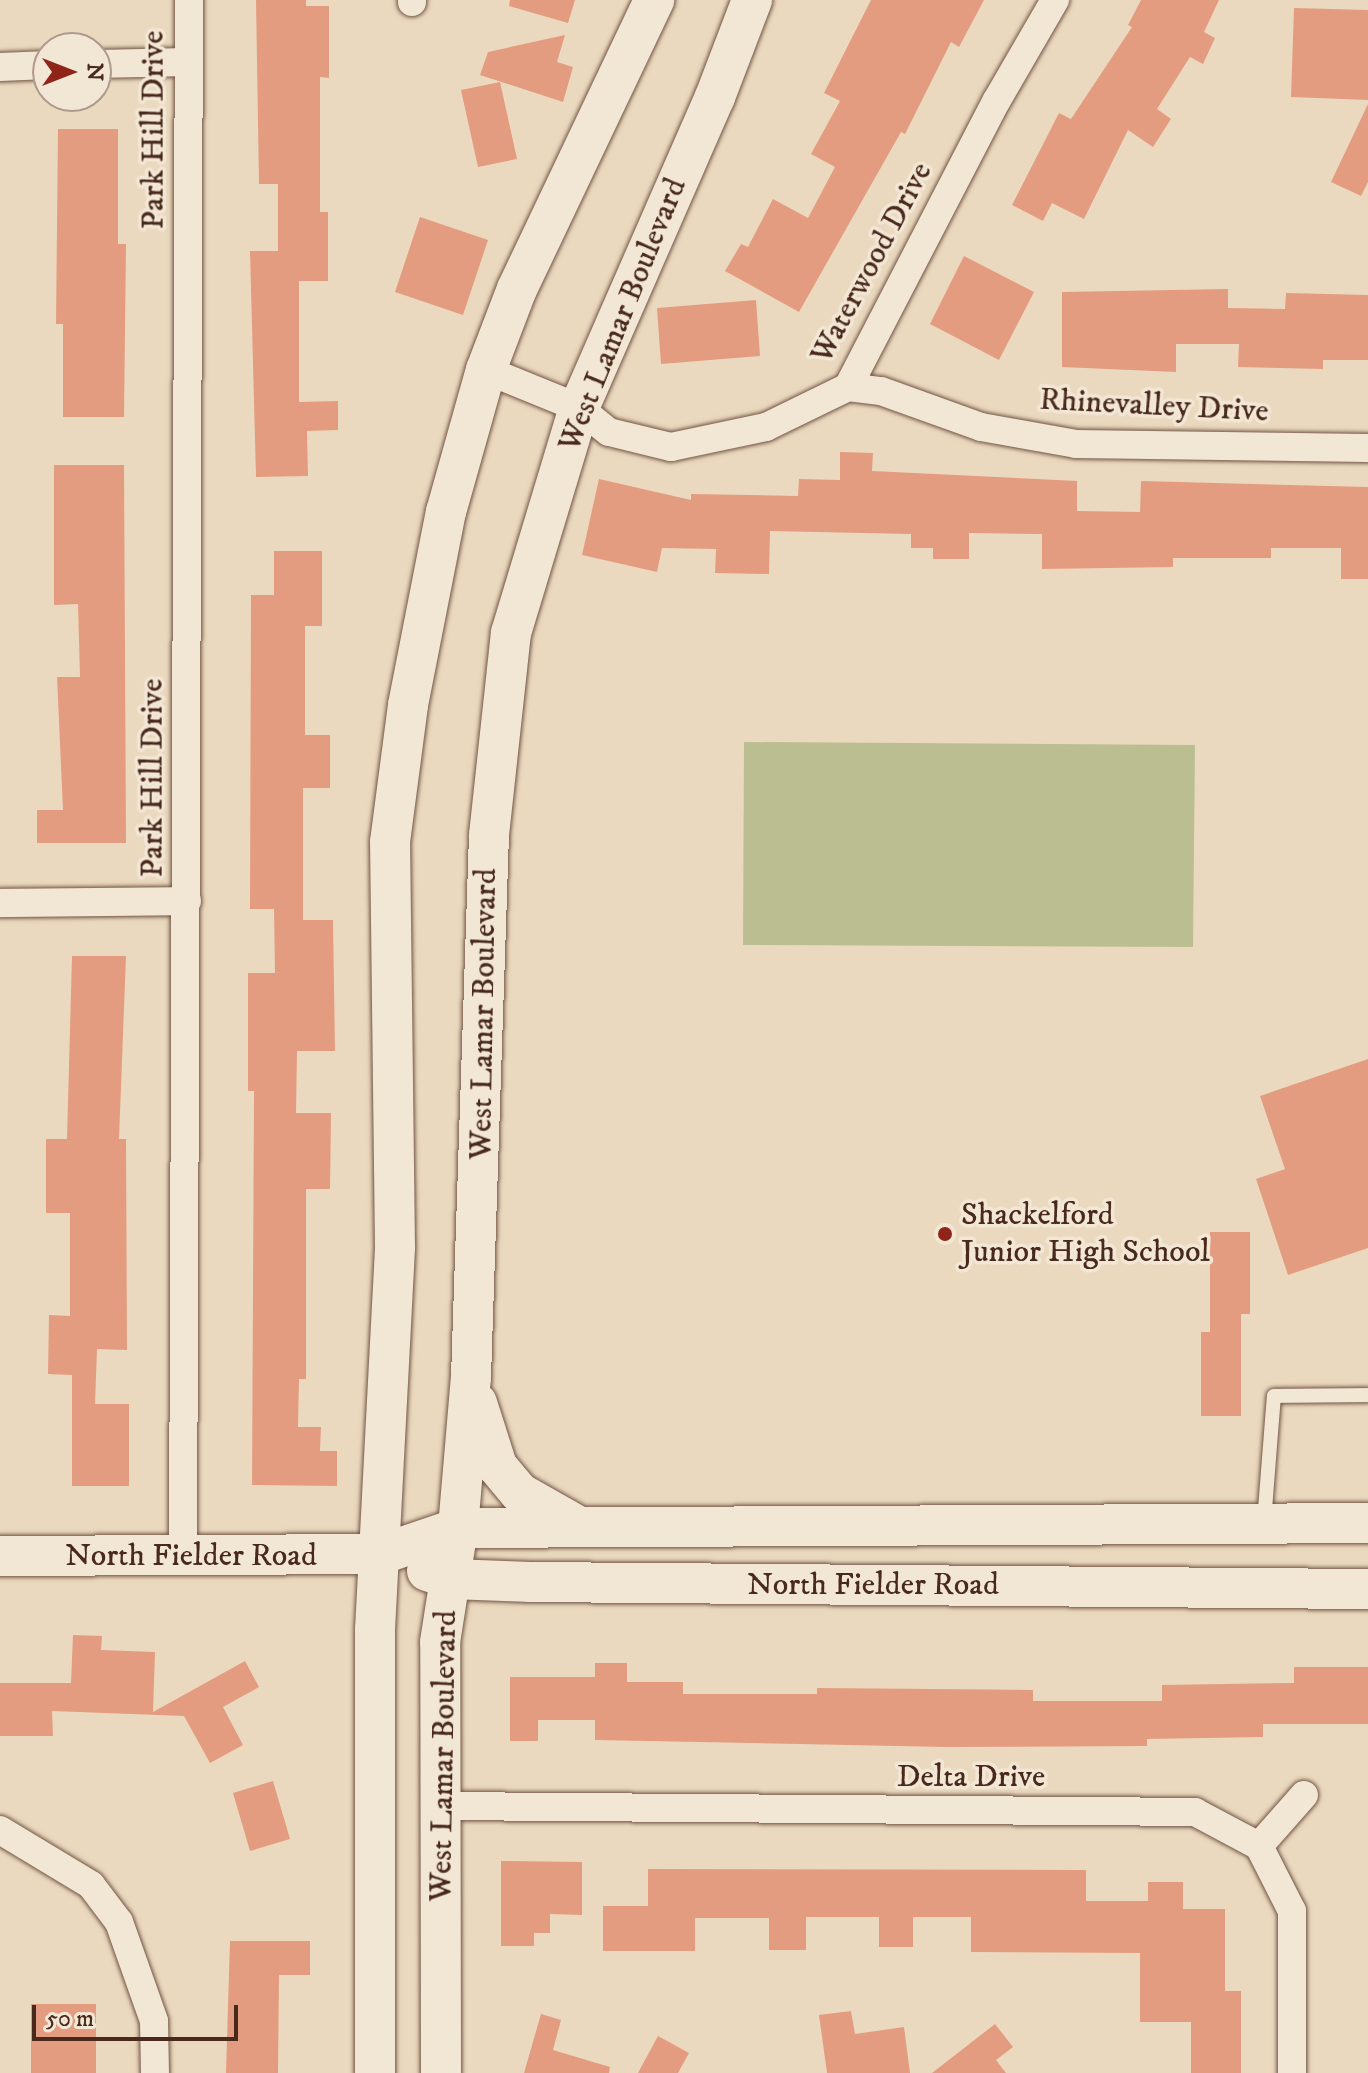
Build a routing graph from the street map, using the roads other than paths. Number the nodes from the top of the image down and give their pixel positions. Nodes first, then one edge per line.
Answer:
1 (189, 0) edge
2 (654, 0) edge
3 (752, 0) edge
4 (1055, 0) edge
5 (188, 62) junction
6 (112, 64) edge
7 (32, 66) edge
8 (0, 67) edge
9 (486, 370) junction
10 (848, 387) junction
11 (579, 408) junction
12 (1368, 448) edge
13 (187, 901) junction
14 (0, 903) edge
15 (471, 1377) junction
16 (1368, 1395) edge
17 (1263, 1523) junction
18 (1368, 1523) edge
19 (580, 1527) junction
20 (458, 1528) junction
21 (382, 1554) junction
22 (0, 1556) edge
23 (183, 1557) junction
24 (451, 1579) junction
25 (1261, 1588) junction
26 (1368, 1589) edge
27 (1304, 1795) dead end
28 (439, 1806) junction
29 (0, 1830) edge
30 (1259, 1846) junction
31 (155, 2073) edge
32 (375, 2073) edge
33 (441, 2073) edge
34 (1292, 2073) edge

1 - 5 street, Park Hill Drive
2 - 9 main road, West Lamar Boulevard
3 - 11 main road, West Lamar Boulevard
4 - 10 street, Waterwood Drive
5 - 6 street
5 - 13 street, Park Hill Drive
7 - 8 street
9 - 11 street, Waterwood Drive
9 - 21 main road, West Lamar Boulevard
10 - 11 street, Waterwood Drive
10 - 12 street, Rhinevalley Drive
11 - 15 main road, West Lamar Boulevard
13 - 14 street
13 - 23 street, Park Hill Drive
15 - 19 main road
15 - 20 main road, West Lamar Boulevard
16 - 17 lane
17 - 18 main road, North Fielder Road
17 - 19 main road, North Fielder Road
17 - 25 main road
19 - 20 main road, North Fielder Road
20 - 21 main road, North Fielder Road
20 - 24 main road, West Lamar Boulevard
21 - 23 main road, North Fielder Road
21 - 24 main road, North Fielder Road
21 - 32 main road, West Lamar Boulevard
22 - 23 main road, North Fielder Road
24 - 25 main road, North Fielder Road
24 - 28 main road, West Lamar Boulevard
25 - 26 main road, North Fielder Road
27 - 30 street
28 - 30 street, Delta Drive
28 - 33 main road, West Lamar Boulevard
29 - 31 street
30 - 34 street

